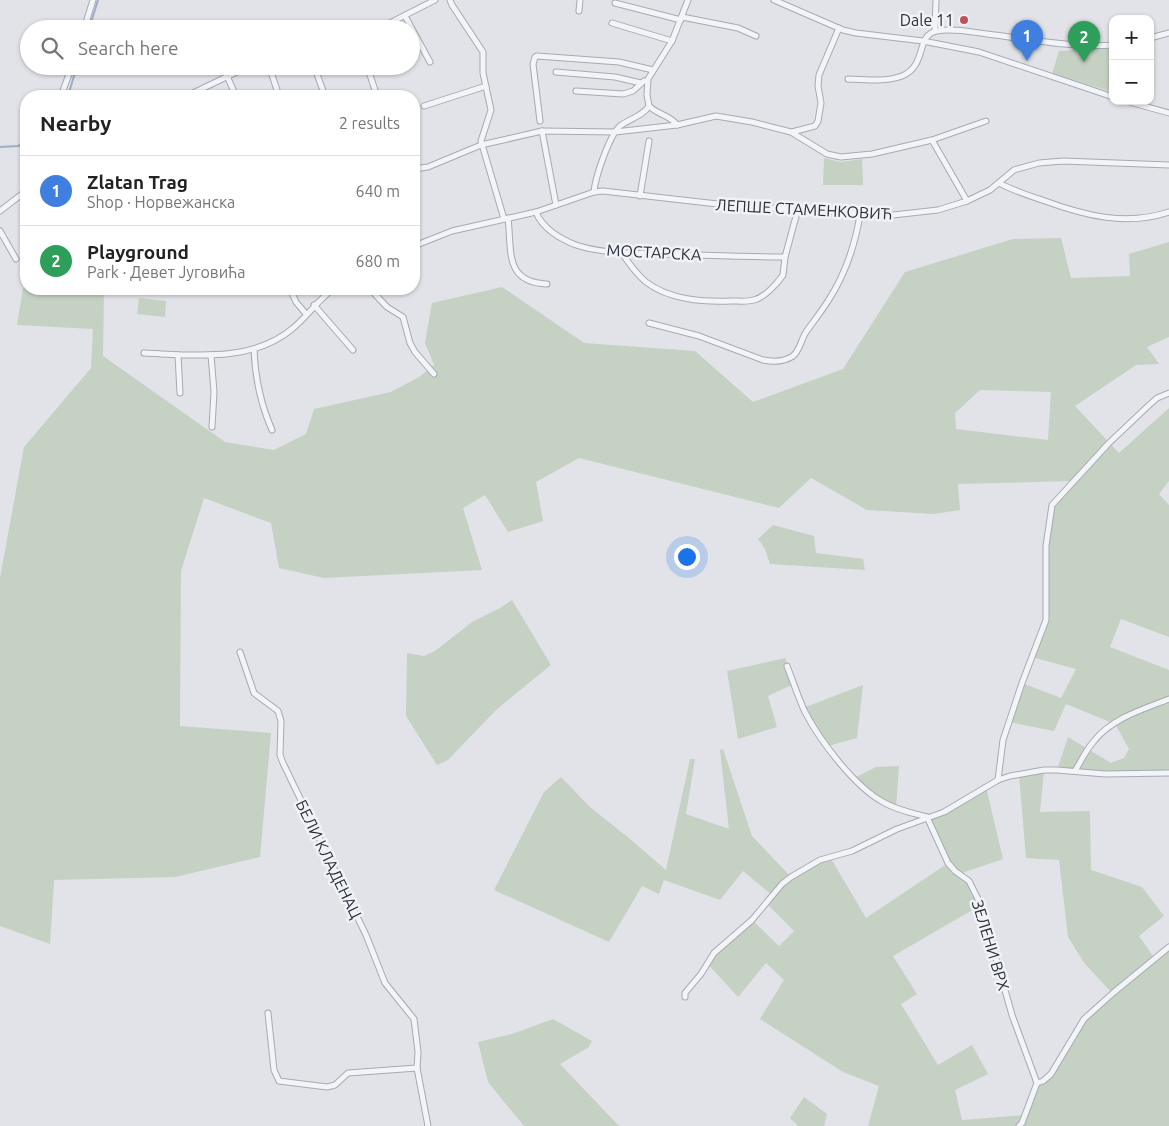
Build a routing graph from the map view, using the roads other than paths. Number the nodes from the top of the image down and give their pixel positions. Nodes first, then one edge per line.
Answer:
1 (93, 0) edge
2 (435, 0) edge
3 (450, 0) edge
4 (580, 0) edge
5 (688, 0) edge
6 (774, 0) edge
7 (936, 0) edge
8 (615, 3) dead end
9 (579, 11) dead end
10 (405, 16) junction
11 (682, 19) junction
12 (87, 20) edge
13 (397, 20) edge
14 (407, 20) edge
15 (612, 23) dead end
16 (838, 28) junction
17 (935, 31) junction
18 (1169, 33) edge
19 (756, 36) dead end
20 (1154, 37) edge
21 (672, 41) junction
22 (923, 41) junction
23 (420, 44) edge
24 (1109, 44) edge
25 (430, 62) dead end
26 (653, 70) junction
27 (556, 72) dead end
28 (69, 75) edge
29 (272, 75) edge
30 (317, 75) edge
31 (370, 75) edge
32 (227, 76) joint
33 (648, 79) junction
34 (848, 79) dead end
35 (642, 83) junction
36 (486, 86) junction
37 (63, 90) edge
38 (198, 90) edge
39 (233, 90) edge
40 (277, 90) edge
41 (323, 90) edge
42 (375, 90) edge
43 (576, 91) dead end
44 (1109, 97) edge
45 (1140, 105) edge
46 (424, 106) dead end
47 (650, 106) junction
48 (1169, 113) edge
49 (540, 121) dead end
50 (986, 121) dead end
51 (677, 125) junction
52 (542, 131) junction
53 (615, 132) junction
54 (791, 132) junction
55 (932, 140) junction
56 (649, 141) dead end
57 (481, 145) junction
58 (1169, 165) edge
59 (420, 168) edge
60 (999, 183) junction
61 (594, 192) junction
62 (20, 196) edge
63 (640, 196) junction
64 (967, 201) junction
65 (556, 205) junction
66 (798, 209) junction
67 (0, 211) edge
68 (536, 212) junction
69 (1169, 212) edge
70 (860, 214) junction
71 (506, 218) junction
72 (0, 231) edge
73 (420, 244) edge
74 (621, 252) junction
75 (785, 257) junction
76 (16, 259) dead end
77 (547, 284) dead end
78 (293, 295) edge
79 (326, 295) edge
80 (376, 295) edge
81 (314, 305) junction
82 (306, 314) junction
83 (650, 323) dead end
84 (254, 349) junction
85 (353, 350) dead end
86 (144, 354) dead end
87 (178, 355) junction
88 (211, 355) junction
89 (434, 374) dead end
90 (1169, 393) edge
91 (180, 394) dead end
92 (212, 427) dead end
93 (272, 430) dead end
94 (240, 652) dead end
95 (787, 666) dead end
96 (1169, 699) edge
97 (1075, 771) junction
98 (1169, 773) edge
99 (998, 780) junction
100 (927, 817) junction
101 (1169, 947) edge
102 (685, 997) dead end
103 (268, 1013) dead end
104 (418, 1068) junction
105 (1036, 1083) junction
106 (428, 1126) edge
107 (1019, 1126) edge

1 - 12 street
2 - 10 street
3 - 36 street
4 - 9 street
5 - 11 street
6 - 16 street
7 - 17 street
8 - 11 street
10 - 13 street
10 - 14 street
11 - 19 street
11 - 21 street
15 - 21 street
16 - 22 street
16 - 54 street
17 - 22 street
17 - 24 street
18 - 20 street
21 - 26 street
22 - 34 street
22 - 44 street
23 - 25 street
26 - 33 street
26 - 49 street
27 - 35 street
28 - 37 street
29 - 40 street
30 - 41 street
31 - 42 street
32 - 38 street
32 - 39 street
33 - 35 street
33 - 47 street
35 - 43 street
36 - 46 street
36 - 57 street
45 - 48 street
47 - 51 street
47 - 53 street
50 - 55 street
51 - 53 street
51 - 54 street
52 - 53 street
52 - 57 street
52 - 65 street
53 - 61 street
54 - 55 street
55 - 64 street
56 - 63 street
57 - 59 street
57 - 71 street
58 - 60 street, ЛЕПШЕ СТАМЕНКОВИЋ
60 - 64 street, ЛЕПШЕ СТАМЕНКОВИЋ
60 - 69 street
61 - 63 street, ЛЕПШЕ СТАМЕНКОВИЋ
61 - 65 street, ЛЕПШЕ СТАМЕНКОВИЋ
62 - 67 street
63 - 66 street, ЛЕПШЕ СТАМЕНКОВИЋ
64 - 70 street, ЛЕПШЕ СТАМЕНКОВИЋ
65 - 68 street, ЛЕПШЕ СТАМЕНКОВИЋ
66 - 70 street, ЛЕПШЕ СТАМЕНКОВИЋ
66 - 75 street
68 - 71 street, ЛЕПШЕ СТАМЕНКОВИЋ
68 - 74 street, МОСТАРСКА
70 - 83 street
71 - 73 street, ЛЕПШЕ СТАМЕНКОВИЋ
71 - 77 street
72 - 76 street
74 - 75 street, МОСТАРСКА
74 - 75 street
78 - 82 street
79 - 81 street
80 - 89 street
81 - 82 street
81 - 85 street
82 - 84 street
84 - 88 street
84 - 93 street
86 - 87 street
87 - 88 street
87 - 91 street
88 - 92 street
90 - 99 street
94 - 104 street, БЕЛИ КЛАДЕНАЦ
95 - 100 street
96 - 97 street
97 - 98 street
97 - 99 street
99 - 100 street
100 - 102 street
100 - 105 street, ЗЕЛЕНИ ВРХ
101 - 105 street
103 - 104 street
104 - 106 street, БЕЛИ КЛАДЕНАЦ
105 - 107 street

